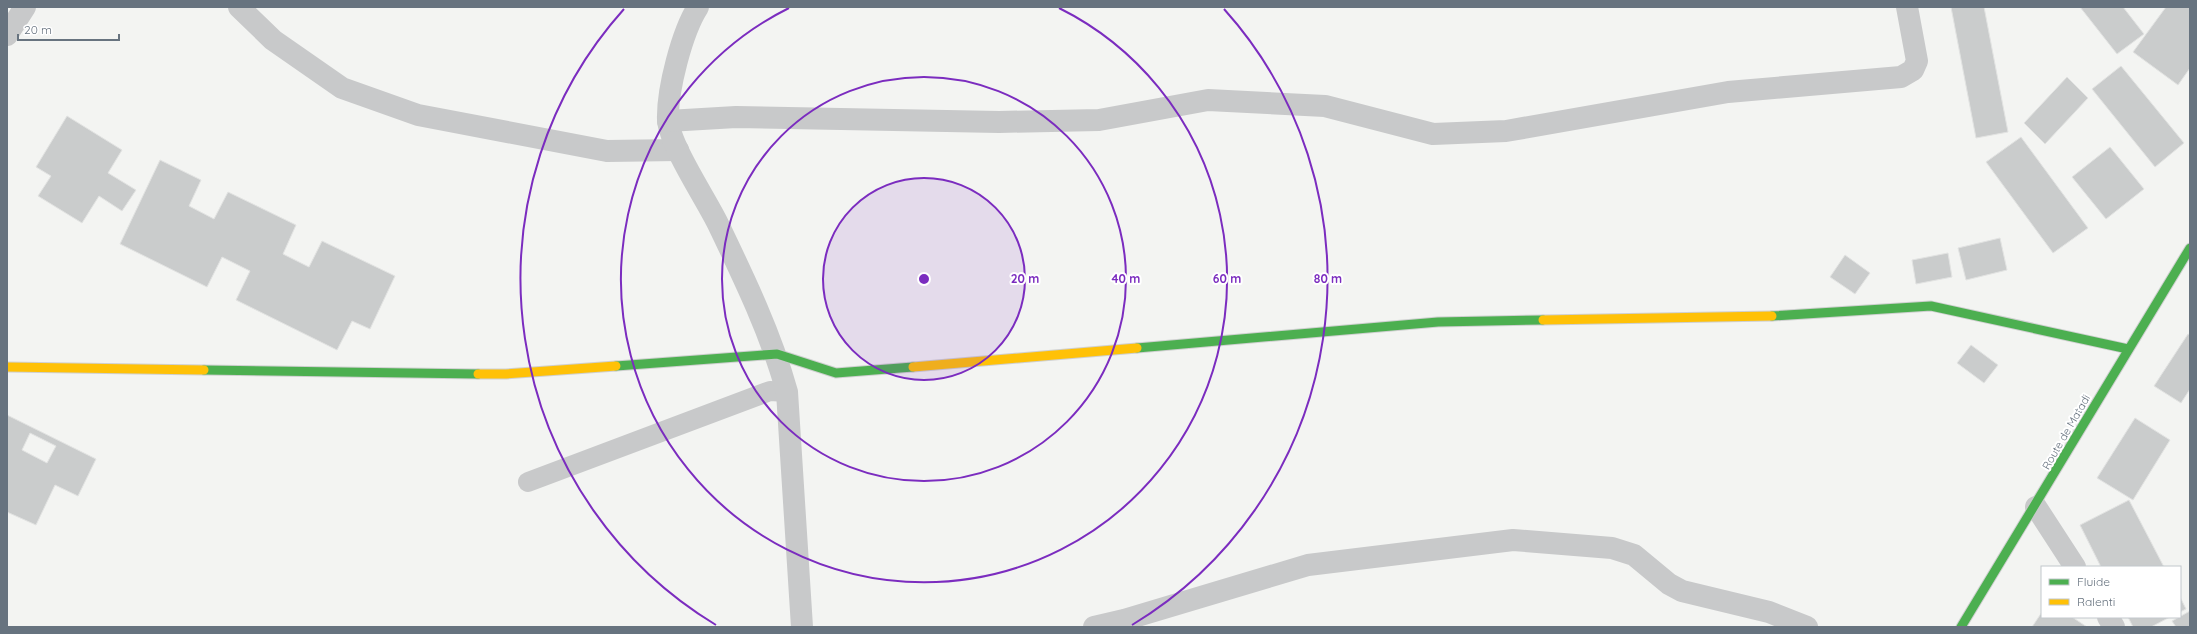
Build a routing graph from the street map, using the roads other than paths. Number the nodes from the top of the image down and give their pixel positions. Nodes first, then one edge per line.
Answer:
1 (25, 7) edge
2 (239, 7) edge
3 (698, 7) edge
4 (1907, 7) edge
5 (7, 35) edge
6 (668, 121) junction
7 (678, 150) junction
8 (2190, 248) edge
9 (2128, 348) junction
10 (777, 354) junction
11 (7, 367) edge
12 (788, 392) junction
13 (528, 482) dead end
14 (2036, 507) junction
15 (2075, 566) edge
16 (2109, 618) edge
17 (802, 627) edge
18 (1094, 627) edge
19 (1807, 627) edge
20 (1962, 627) edge
21 (2114, 627) edge

1 - 5 street
2 - 7 street
3 - 6 street
4 - 6 street
6 - 7 street
7 - 10 street
8 - 9 main road, Route de Matadi
9 - 10 main road
9 - 14 main road, Route de Matadi
10 - 11 main road
10 - 12 street
12 - 13 lane
12 - 17 street
14 - 15 street
14 - 20 main road, Route de Matadi
16 - 21 street
18 - 19 street

